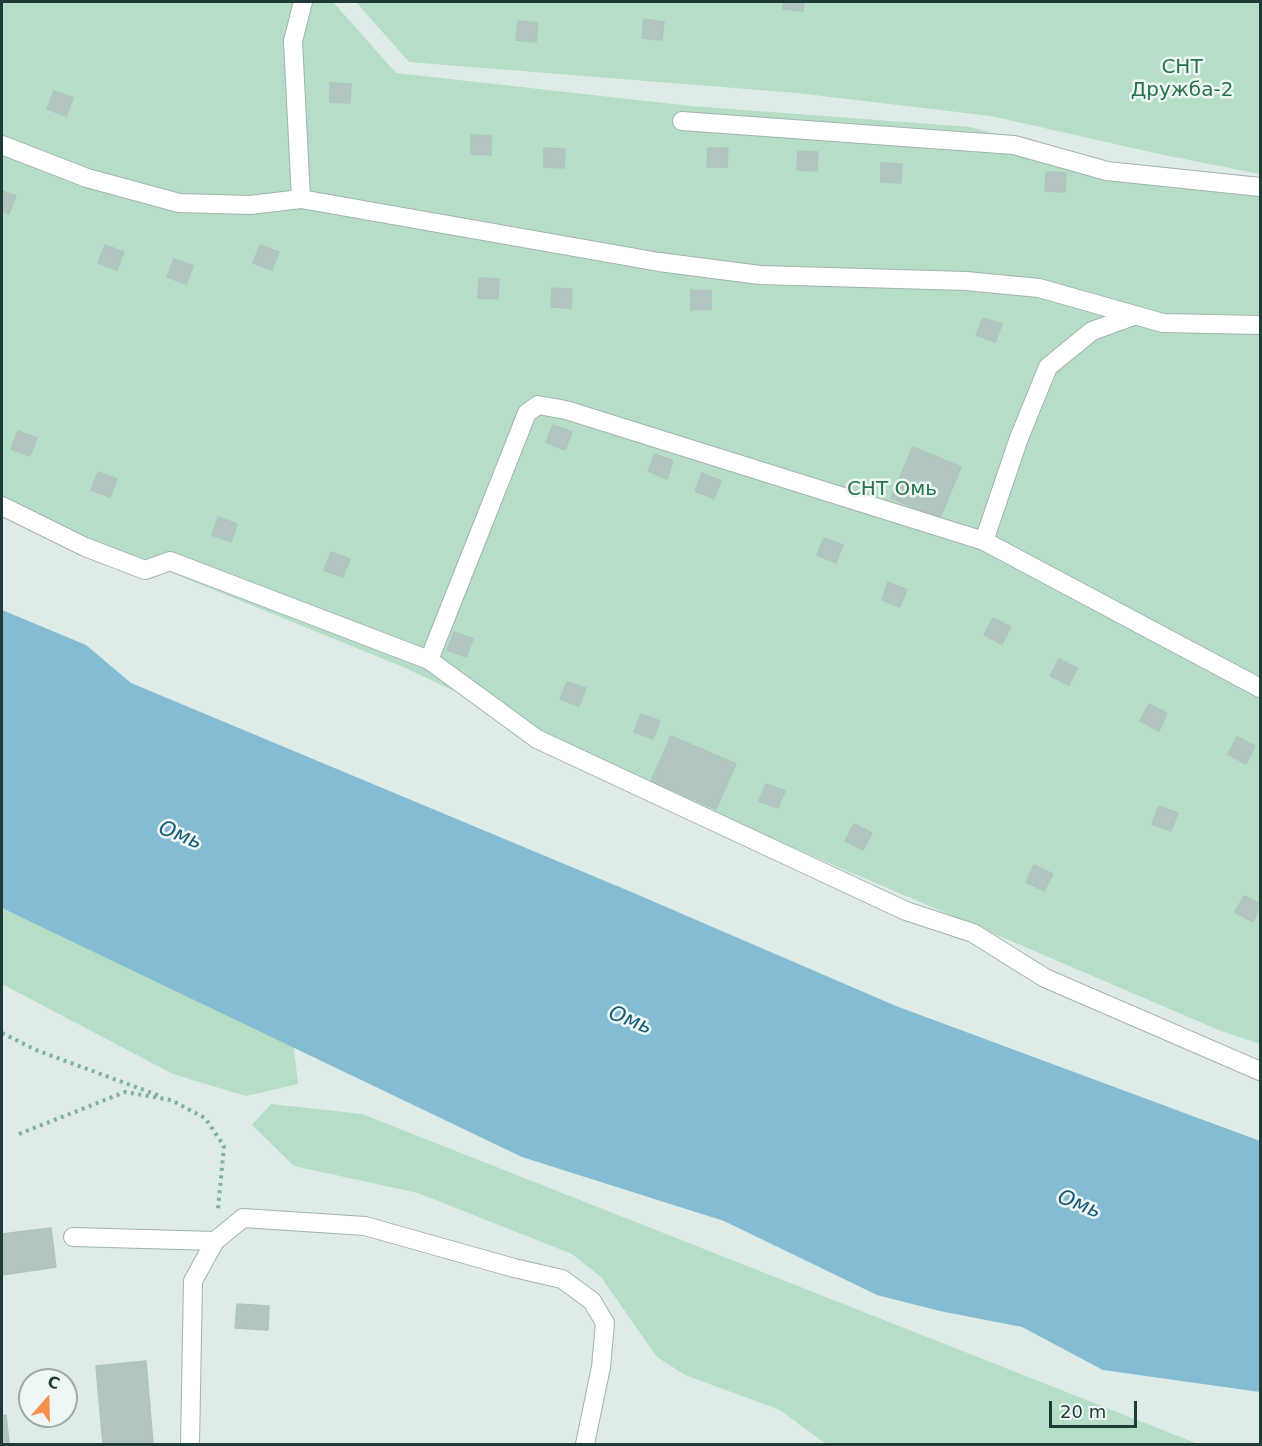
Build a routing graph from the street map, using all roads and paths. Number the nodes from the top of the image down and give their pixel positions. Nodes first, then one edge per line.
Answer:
1 (303, 2) edge
2 (682, 121) dead end
3 (2, 145) edge
4 (1260, 187) edge
5 (301, 198) junction
6 (1136, 315) junction
7 (1260, 325) edge
8 (2, 506) edge
9 (984, 541) junction
10 (429, 660) junction
11 (1260, 688) edge
12 (2, 1033) edge
13 (1260, 1071) edge
14 (171, 1100) junction
15 (19, 1134) dead end
16 (73, 1237) dead end
17 (215, 1240) junction
18 (190, 1444) edge
19 (585, 1444) edge

1 - 5 street
2 - 4 street
3 - 5 street
5 - 6 street
6 - 7 street
6 - 9 street
8 - 10 street
9 - 10 street
9 - 11 street
10 - 13 street
12 - 14 path
14 - 15 path
14 - 17 path
16 - 17 street
17 - 18 street
17 - 19 street

